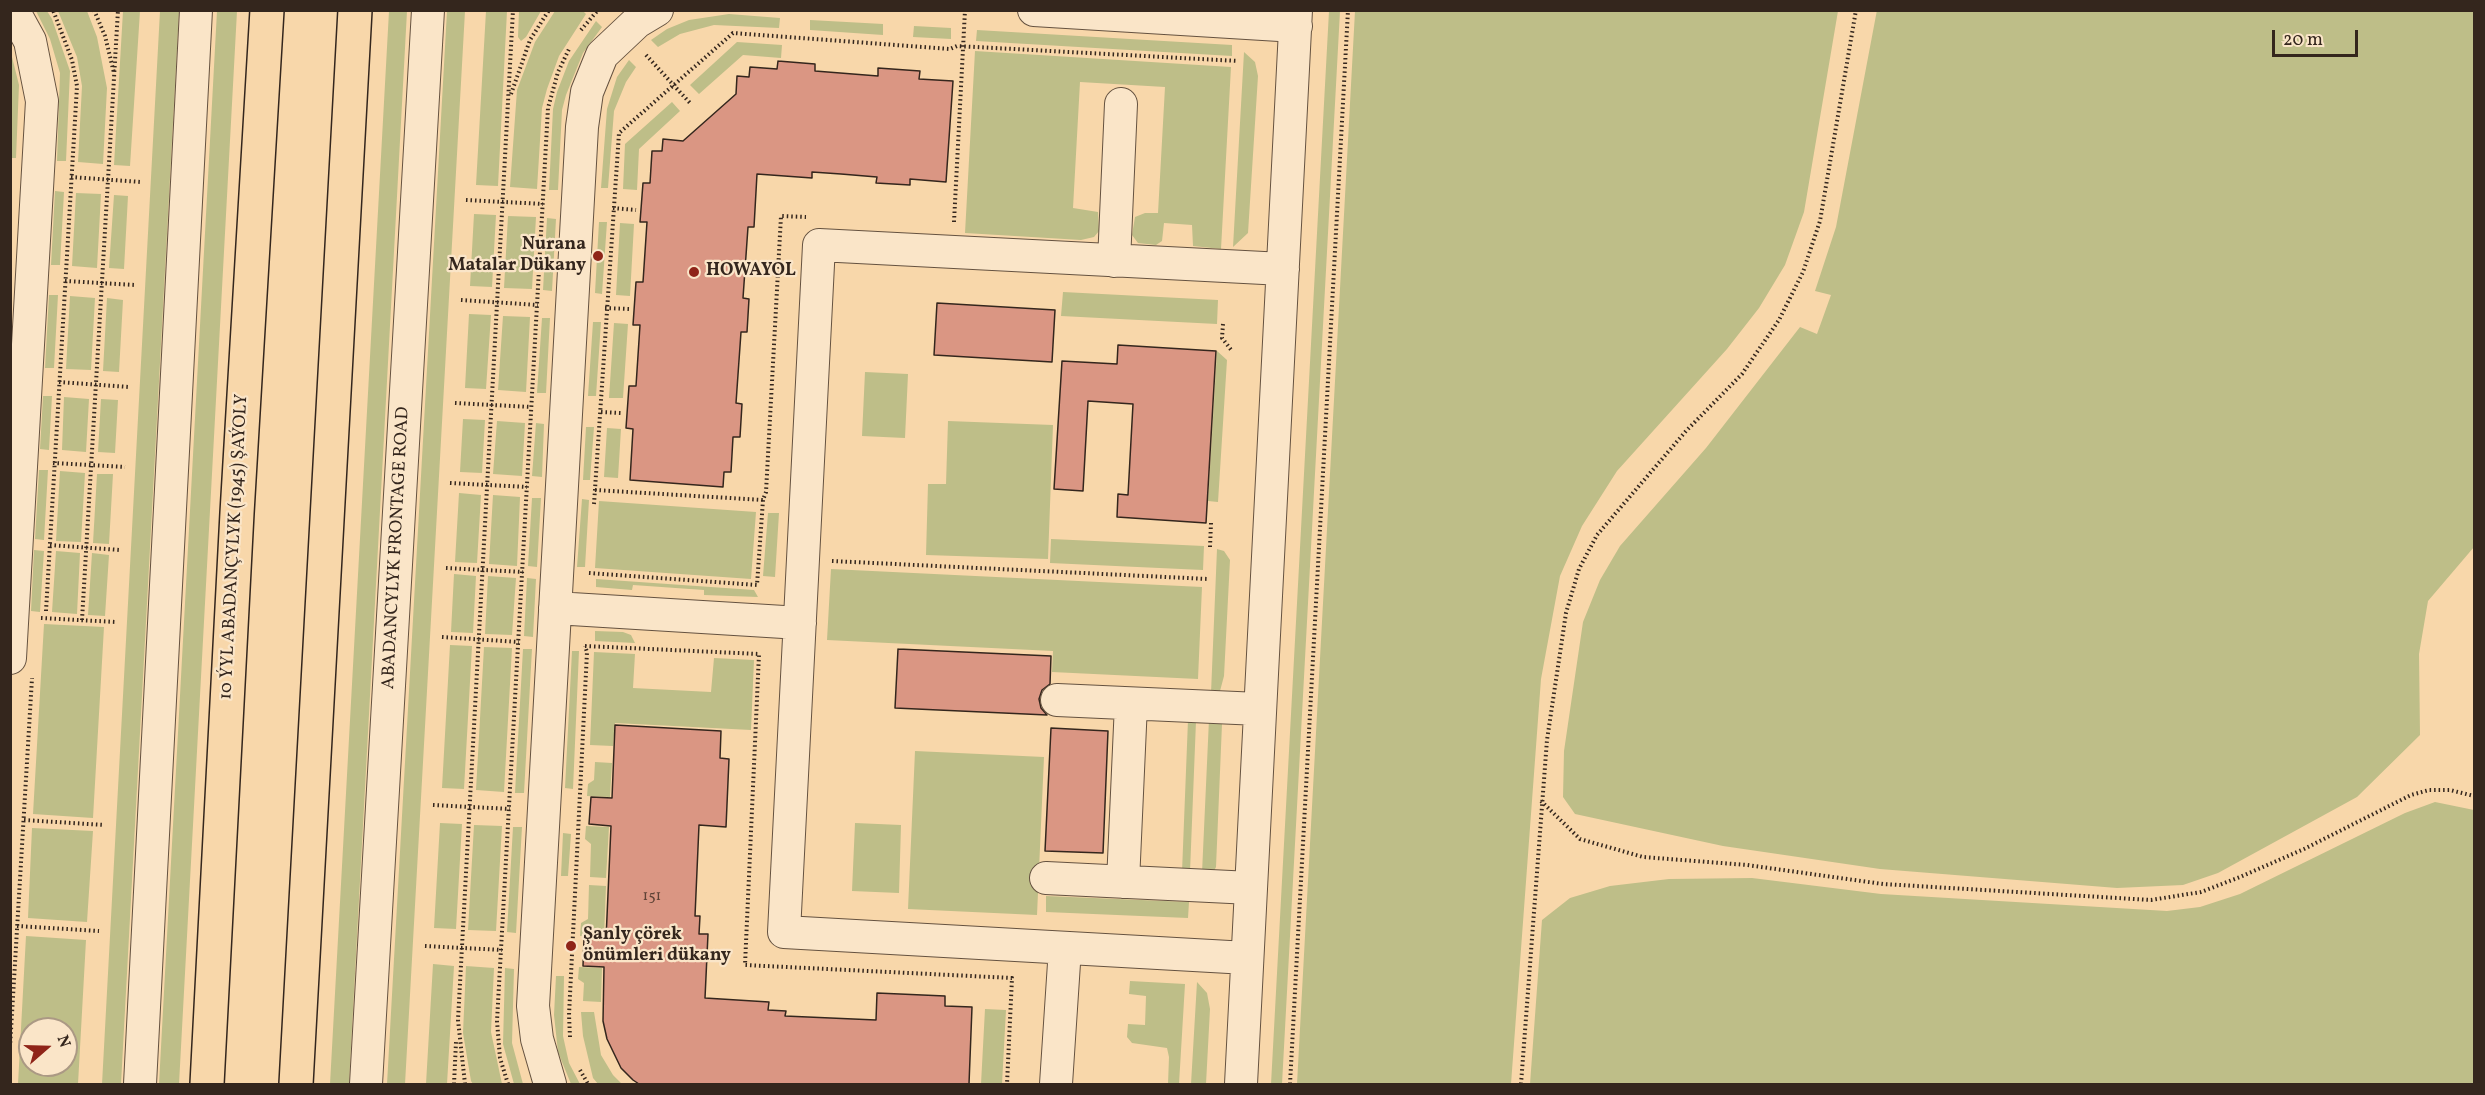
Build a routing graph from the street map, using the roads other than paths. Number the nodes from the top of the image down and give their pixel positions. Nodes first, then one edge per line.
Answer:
1 (13, 10) edge
2 (196, 10) edge
3 (267, 10) edge
4 (356, 10) edge
5 (428, 10) edge
6 (657, 10) edge
7 (1034, 10) edge
8 (1296, 18) edge
9 (1121, 104) dead end
10 (1114, 261) junction
11 (1283, 269) junction
12 (12, 581) edge
13 (555, 609) junction
14 (800, 623) junction
15 (21, 667) edge
16 (1057, 700) dead end
17 (1131, 704) junction
18 (1259, 709) junction
19 (1046, 878) dead end
20 (1123, 882) junction
21 (1251, 888) junction
22 (1065, 948) junction
23 (1247, 958) junction
24 (140, 1084) edge
25 (207, 1084) edge
26 (296, 1084) edge
27 (366, 1084) edge
28 (550, 1084) edge
29 (1056, 1084) edge
30 (1241, 1084) edge

1 - 12 street
2 - 24 street
3 - 25 main road, 10 ÝYL ABADANÇYLYK (1945) ŞAÝOLY
4 - 26 main road
5 - 27 street, ABADANCYLYK FRONTAGE ROAD
6 - 13 street
7 - 8 street
8 - 11 street
9 - 10 street
10 - 11 street
10 - 14 street
11 - 18 street
12 - 15 street
13 - 14 street
13 - 28 street
14 - 22 street
16 - 17 street
17 - 18 street
17 - 20 street
18 - 21 street
19 - 20 street
20 - 21 street
21 - 23 street
22 - 23 street
22 - 29 street
23 - 30 street

